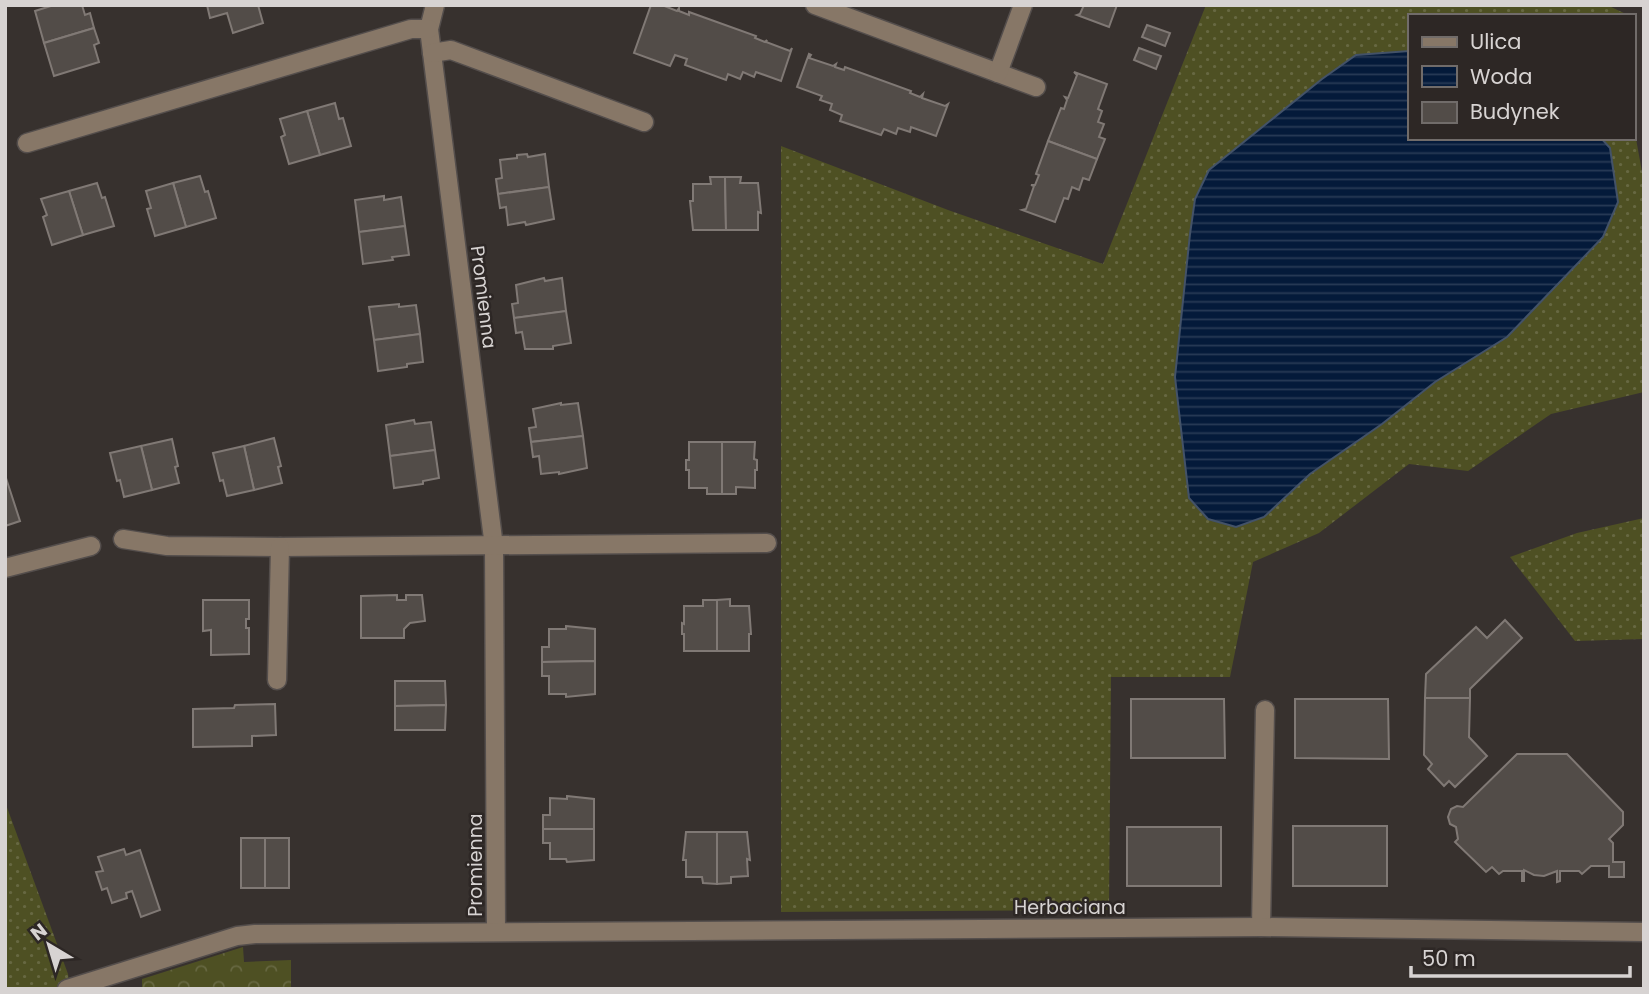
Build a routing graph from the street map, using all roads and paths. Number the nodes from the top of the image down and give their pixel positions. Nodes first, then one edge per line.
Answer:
1 (435, 5) edge
2 (815, 5) edge
3 (1023, 5) edge
4 (845, 10) edge
5 (429, 29) junction
6 (432, 53) junction
7 (998, 73) junction
8 (1036, 87) dead end
9 (644, 122) dead end
10 (27, 143) dead end
11 (123, 538) dead end
12 (767, 543) dead end
13 (91, 546) dead end
14 (280, 547) junction
15 (494, 547) junction
16 (5, 568) edge
17 (277, 680) dead end
18 (1265, 710) dead end
19 (1261, 927) junction
20 (496, 932) junction
21 (1644, 932) edge
22 (67, 989) edge

1 - 5 street, Promienna
2 - 4 street
3 - 7 street
4 - 7 street
5 - 6 street, Promienna
5 - 10 street
6 - 9 street
6 - 15 street, Promienna
7 - 8 street
11 - 14 street
12 - 15 street
13 - 16 street
14 - 15 street
14 - 17 street
15 - 20 street, Promienna
18 - 19 street
19 - 20 street, Herbaciana
19 - 21 street, Herbaciana
20 - 22 street, Herbaciana

